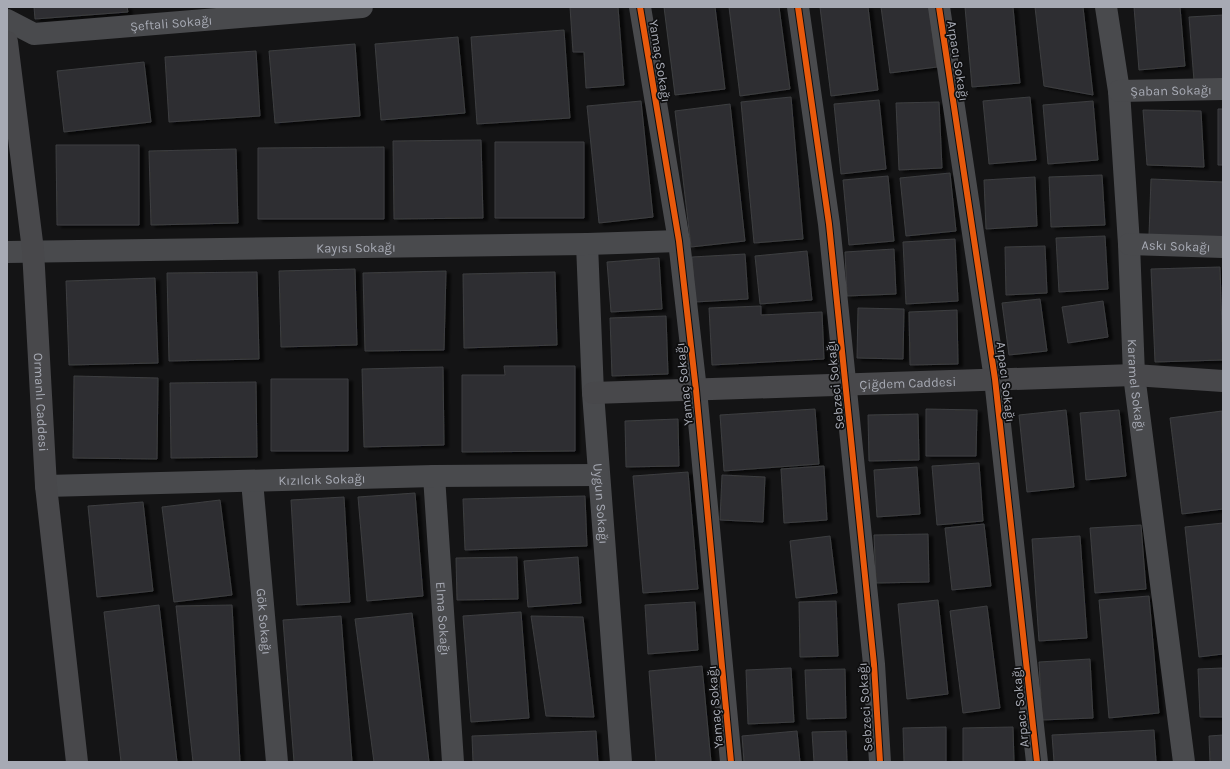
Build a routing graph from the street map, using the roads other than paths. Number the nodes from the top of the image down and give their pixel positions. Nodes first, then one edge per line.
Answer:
1 (362, 7) edge
2 (640, 7) edge
3 (798, 7) edge
4 (939, 7) edge
5 (1106, 7) edge
6 (7, 20) edge
7 (7, 42) edge
8 (1223, 89) edge
9 (1119, 92) junction
10 (679, 241) junction
11 (587, 244) junction
12 (1129, 244) junction
13 (1223, 247) edge
14 (33, 250) junction
15 (7, 252) edge
16 (1134, 375) junction
17 (995, 379) junction
18 (1223, 381) edge
19 (846, 384) junction
20 (696, 390) junction
21 (592, 393) junction
22 (598, 475) junction
23 (434, 476) junction
24 (252, 480) junction
25 (46, 486) junction
26 (77, 762) edge
27 (277, 762) edge
28 (453, 762) edge
29 (621, 762) edge
30 (732, 762) edge
31 (880, 762) edge
32 (1037, 762) edge
33 (1184, 762) edge

1 - 6 street, Şeftali Sokağı
2 - 10 street, Yamaç Sokağı
3 - 19 street, Sebzeci Sokağı
4 - 17 street, Arpacı Sokağı
5 - 9 street, Karamel Sokağı
7 - 14 main road, Ormanlı Caddesi
8 - 9 street, Şaban Sokağı
9 - 12 street, Karamel Sokağı
10 - 11 street, Kayısı Sokağı
10 - 20 street, Yamaç Sokağı
11 - 14 street, Kayısı Sokağı
11 - 21 street, Uygun Sokağı
12 - 13 street, Askı Sokağı
12 - 16 street, Karamel Sokağı
14 - 15 street, Kayısı Sokağı
14 - 25 main road, Ormanlı Caddesi
16 - 17 main road, Çiğdem Caddesi
16 - 18 main road, Çiğdem Caddesi
16 - 33 street, Karamel Sokağı
17 - 19 main road, Çiğdem Caddesi
17 - 32 street, Arpacı Sokağı
19 - 20 main road, Çiğdem Caddesi
19 - 31 street, Sebzeci Sokağı
20 - 21 main road, Çiğdem Caddesi
20 - 30 street, Yamaç Sokağı
21 - 22 street, Uygun Sokağı
22 - 23 street, Kızılcık Sokağı
22 - 29 street, Uygun Sokağı
23 - 24 street, Kızılcık Sokağı
23 - 28 street, Elma Sokağı
24 - 25 street, Kızılcık Sokağı
24 - 27 street, Gök Sokağı
25 - 26 main road, Ormanlı Caddesi

